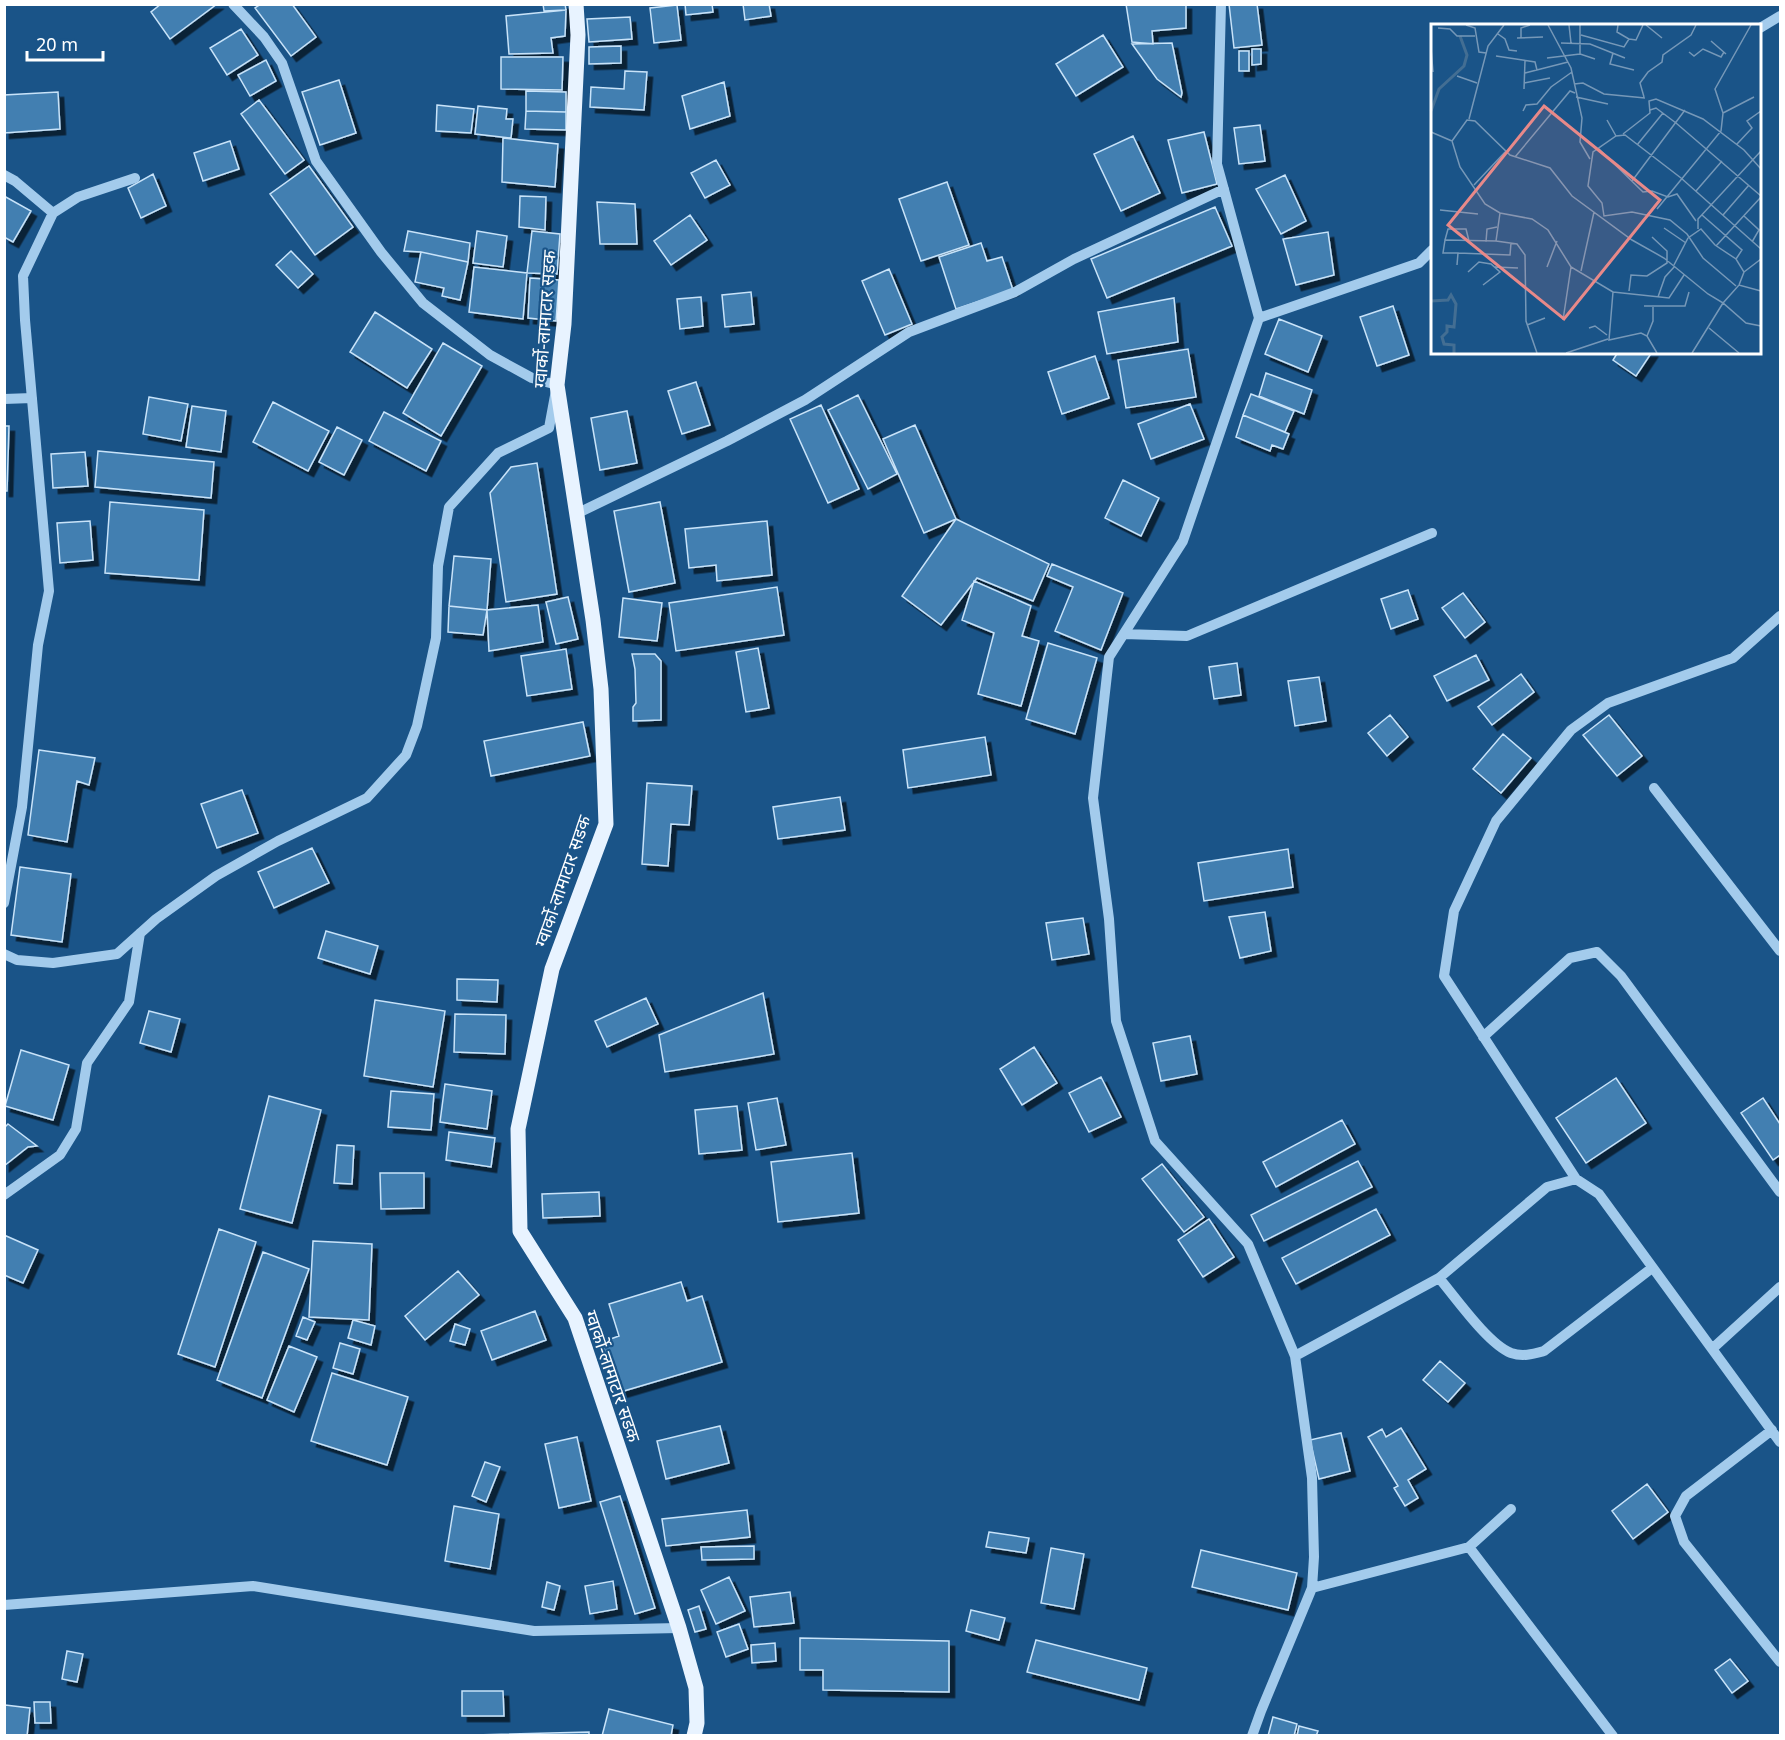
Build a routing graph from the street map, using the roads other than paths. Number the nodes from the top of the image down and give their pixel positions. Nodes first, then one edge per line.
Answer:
1 (233, 4) edge
2 (576, 4) edge
3 (1221, 4) edge
4 (1780, 16) edge
5 (1761, 27) edge
6 (4, 175) edge
7 (135, 178) dead end
8 (1224, 189) junction
9 (53, 213) junction
10 (1431, 251) edge
11 (1259, 318) junction
12 (556, 385) junction
13 (32, 398) junction
14 (4, 399) edge
15 (576, 514) junction
16 (1432, 533) dead end
17 (1780, 616) edge
18 (1124, 634) junction
19 (1654, 788) dead end
20 (4, 903) edge
21 (140, 933) junction
22 (1780, 951) edge
23 (4, 954) edge
24 (1483, 1037) junction
25 (1576, 1179) junction
26 (1780, 1192) edge
27 (4, 1196) edge
28 (1652, 1268) junction
29 (1438, 1278) junction
30 (1780, 1287) edge
31 (1712, 1349) junction
32 (1295, 1356) junction
33 (1772, 1430) junction
34 (1780, 1442) edge
35 (1511, 1509) dead end
36 (1469, 1547) junction
37 (1312, 1588) junction
38 (4, 1605) edge
39 (679, 1628) junction
40 (1780, 1662) edge
41 (694, 1736) edge
42 (1252, 1736) edge
43 (1613, 1736) edge

1 - 12 street
2 - 12 main road, ग्वार्को-लामाटार सडक
3 - 8 street
4 - 5 street
6 - 9 street
7 - 9 street
8 - 11 street
8 - 15 street
9 - 13 street
10 - 11 street
11 - 18 street
12 - 15 main road, ग्वार्को-लामाटार सडक
12 - 21 street
13 - 14 street
13 - 20 street
15 - 39 main road, ग्वार्को-लामाटार सडक
16 - 18 street
17 - 24 street
18 - 32 street
19 - 22 street
21 - 23 street
21 - 27 street
24 - 25 street
24 - 26 street
25 - 28 street
25 - 29 street
28 - 29 street
28 - 31 street
29 - 32 street
30 - 31 street
31 - 33 street
32 - 37 street
33 - 34 street
33 - 40 street
35 - 36 street
36 - 37 street
36 - 43 street
37 - 42 street
38 - 39 street
39 - 41 main road, ग्वार्को-लामाटार सडक

